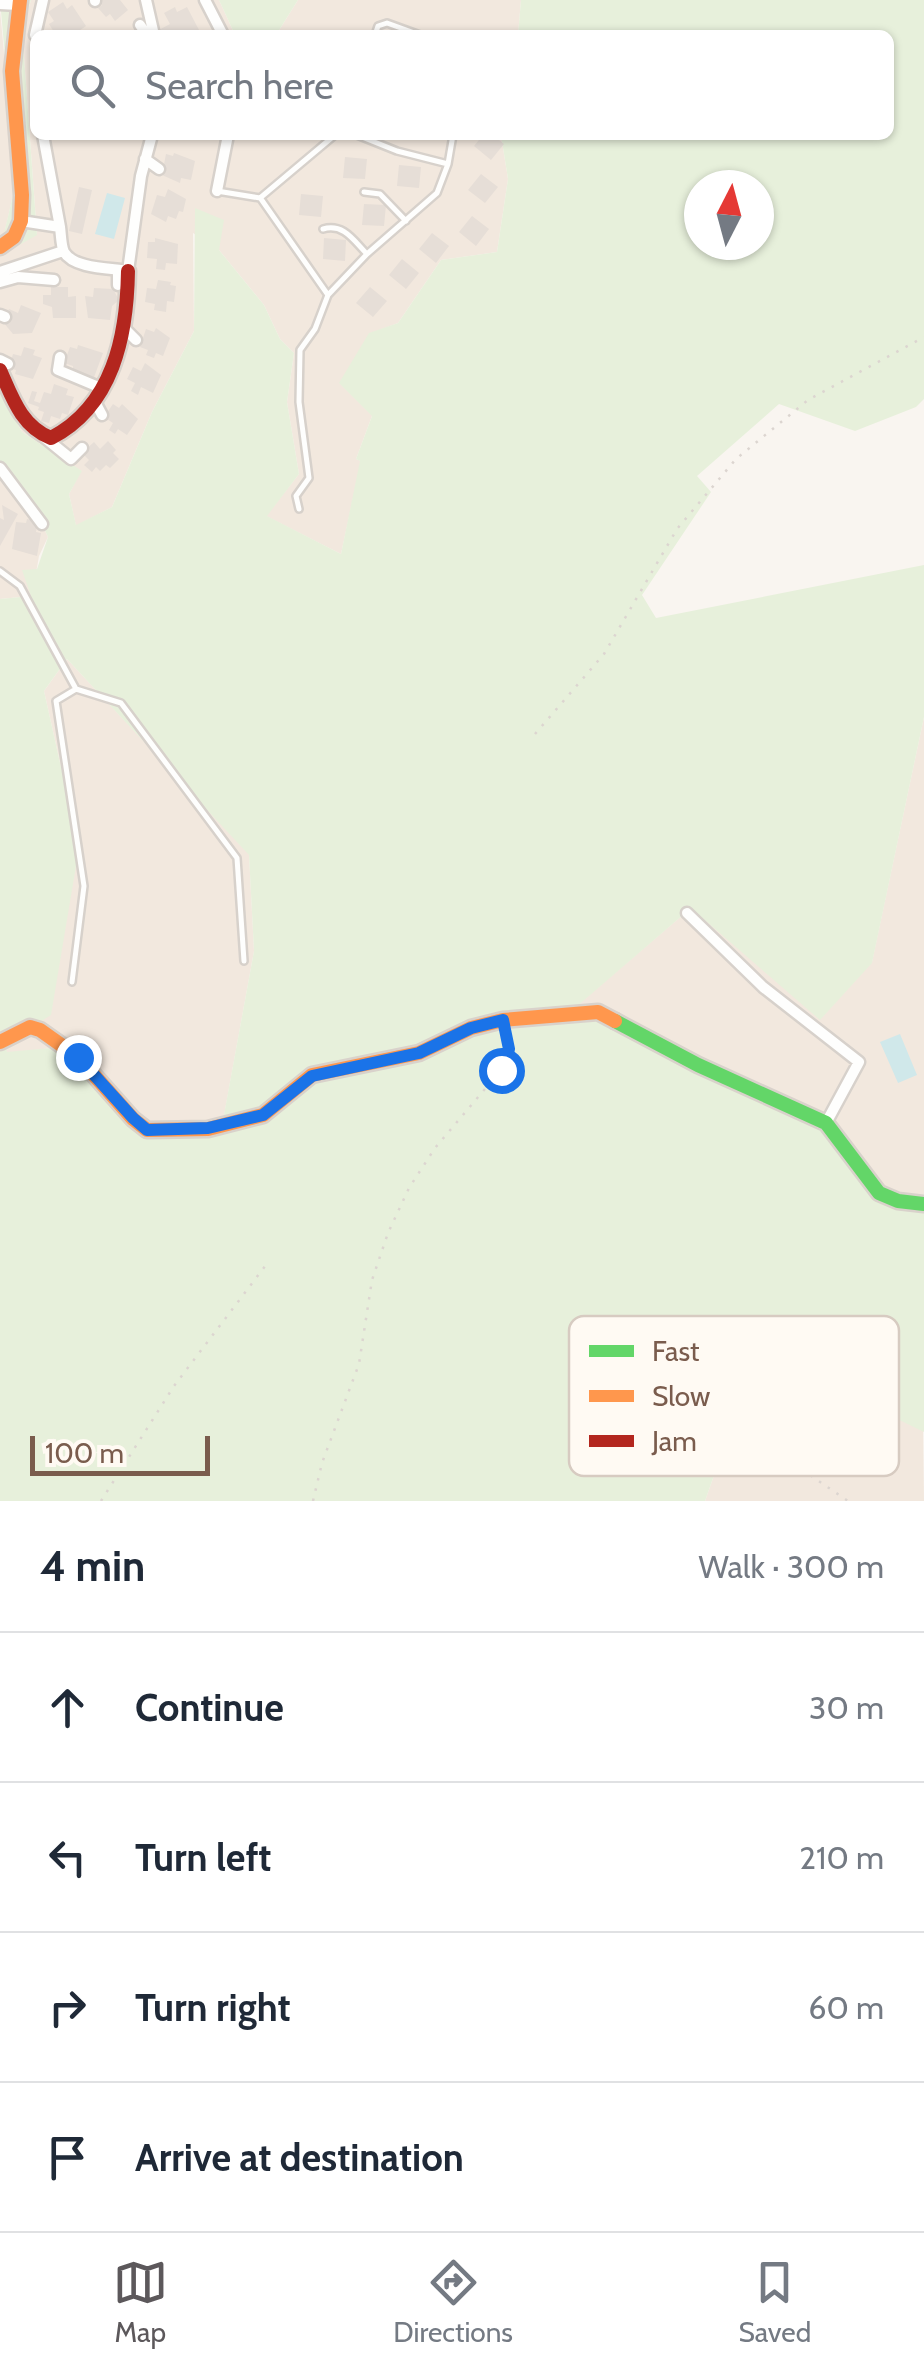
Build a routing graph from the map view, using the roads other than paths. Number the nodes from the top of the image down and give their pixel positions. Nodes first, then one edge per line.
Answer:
1 (146, 0) edge
2 (205, 0) edge
3 (19, 3) edge
4 (45, 3) edge
5 (0, 4) edge
6 (37, 30) edge
7 (147, 30) edge
8 (220, 30) edge
9 (377, 30) edge
10 (405, 30) edge
11 (45, 140) edge
12 (151, 140) edge
13 (227, 140) edge
14 (329, 140) edge
15 (370, 140) edge
16 (452, 140) edge
17 (145, 159) junction
18 (448, 164) junction
19 (159, 170) dead end
20 (217, 190) joint
21 (364, 192) dead end
22 (260, 198) junction
23 (137, 202) junction
24 (150, 204) dead end
25 (21, 221) junction
26 (406, 221) junction
27 (60, 227) junction
28 (323, 229) dead end
29 (0, 247) edge
30 (63, 251) junction
31 (368, 254) junction
32 (123, 270) junction
33 (0, 272) edge
34 (54, 280) dead end
35 (0, 282) edge
36 (118, 285) dead end
37 (328, 295) junction
38 (60, 357) dead end
39 (3, 365) edge
40 (98, 394) junction
41 (102, 415) dead end
42 (44, 436) junction
43 (82, 448) dead end
44 (0, 468) edge
45 (299, 509) dead end
46 (42, 524) dead end
47 (0, 572) edge
48 (76, 689) junction
49 (687, 913) dead end
50 (244, 960) dead end
51 (72, 982) dead end
52 (0, 1042) edge
53 (826, 1123) junction
54 (924, 1204) edge

1 - 7 street
2 - 8 street
3 - 5 street
3 - 25 street
4 - 6 street
9 - 10 lane
11 - 27 street
12 - 17 street
13 - 20 street
14 - 22 lane
15 - 18 lane
16 - 18 lane
17 - 19 street
17 - 23 street
18 - 26 lane
20 - 22 lane
21 - 26 lane
22 - 37 lane
23 - 24 street
23 - 32 street
25 - 27 street
25 - 29 street
26 - 31 lane
27 - 30 street
28 - 31 lane
30 - 32 street
30 - 33 street
31 - 37 lane
32 - 36 street
32 - 40 street
34 - 35 street
37 - 45 lane
38 - 40 street
39 - 42 street
40 - 41 street
40 - 42 street
42 - 43 street
44 - 46 street
47 - 48 lane
48 - 50 lane
48 - 51 lane
49 - 53 street
52 - 53 street
53 - 54 street

